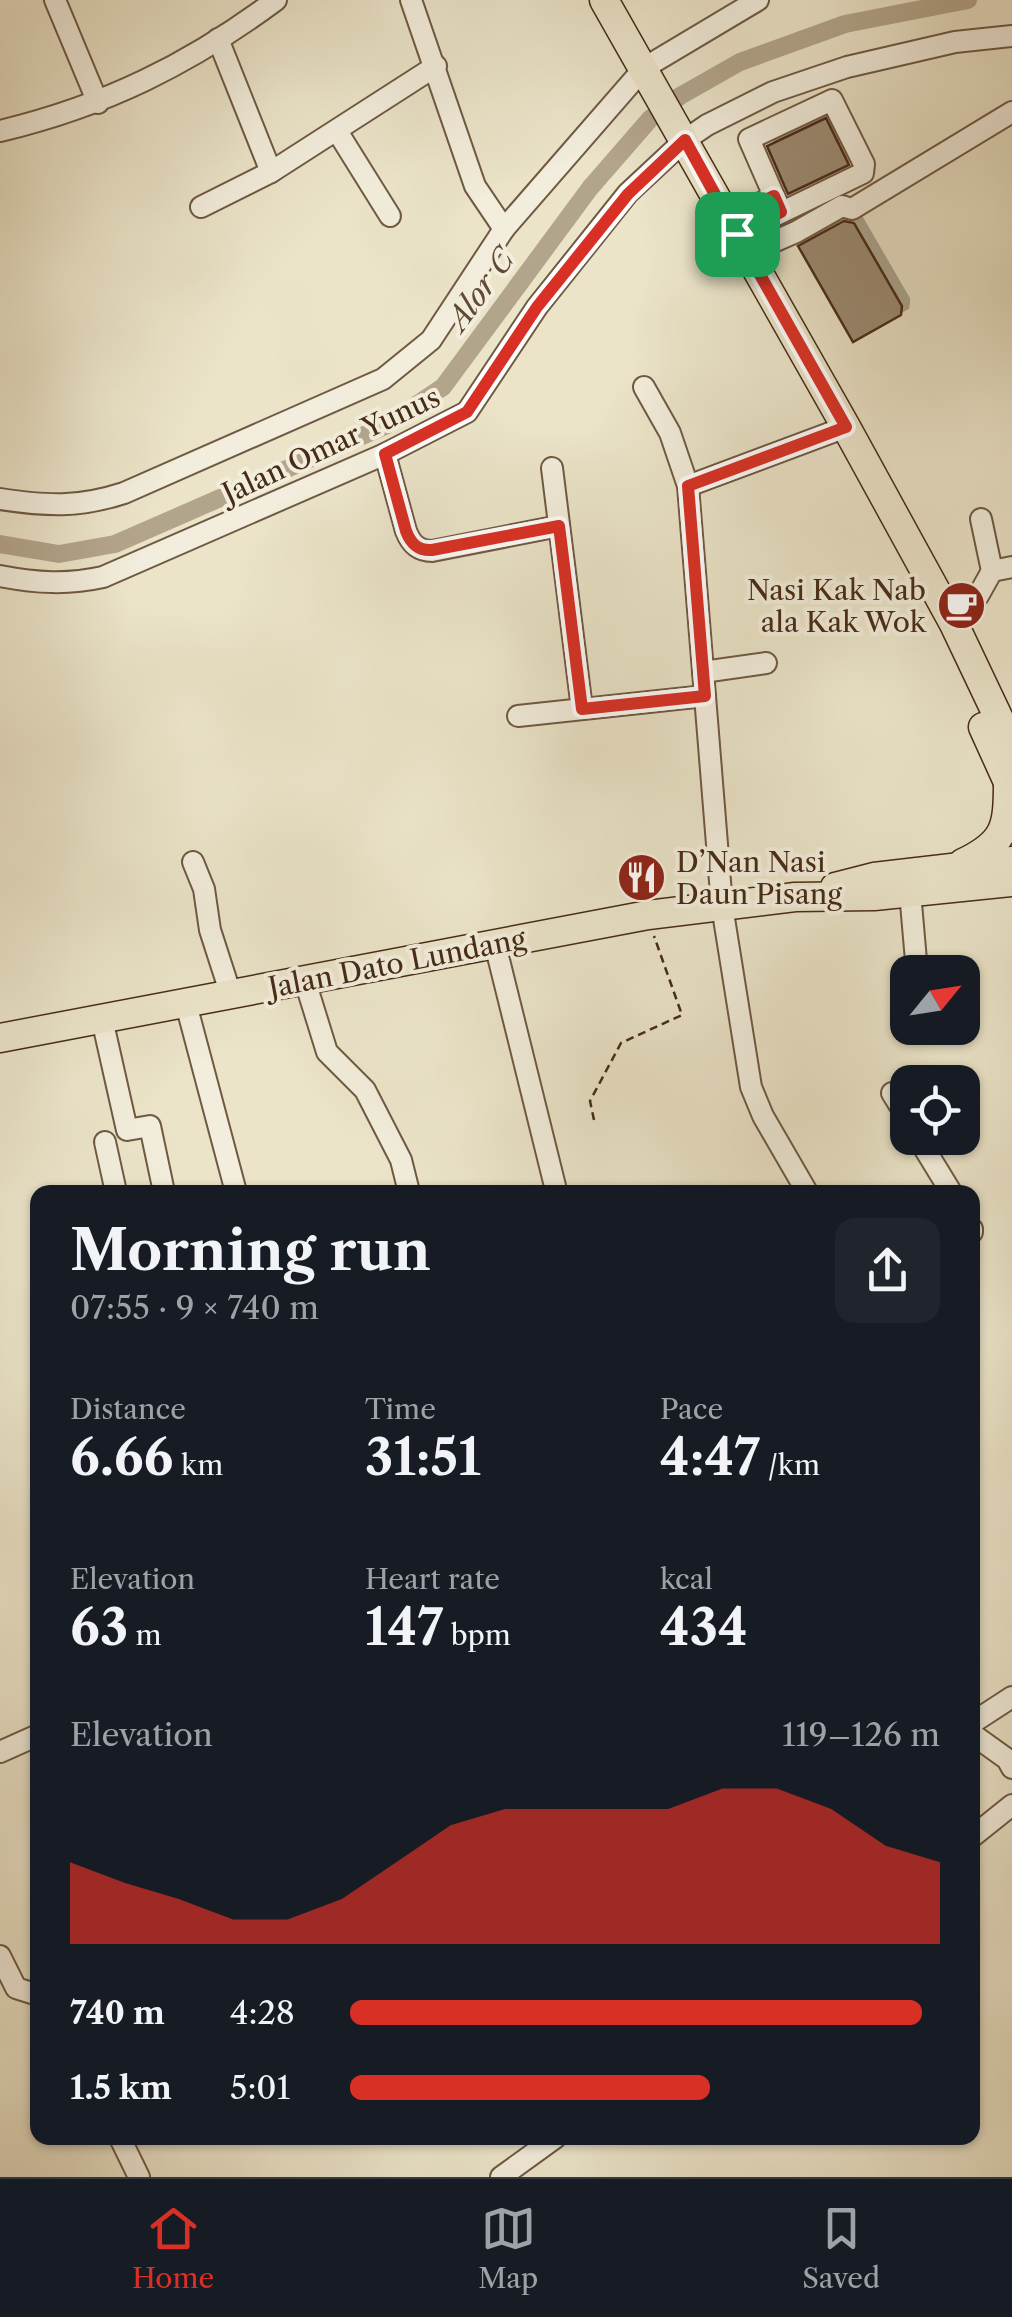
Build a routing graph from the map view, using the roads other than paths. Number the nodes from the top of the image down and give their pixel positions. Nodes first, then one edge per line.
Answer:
1 (55, 0) edge
2 (276, 0) edge
3 (411, 0) edge
4 (604, 0) edge
5 (758, 0) edge
6 (255, 7) edge
7 (1012, 36) edge
8 (218, 39) junction
9 (436, 66) junction
10 (650, 78) junction
11 (98, 103) junction
12 (1012, 112) edge
13 (0, 131) edge
14 (337, 131) junction
15 (680, 132) junction
16 (271, 172) junction
17 (778, 204) junction
18 (201, 208) dead end
19 (390, 216) dead end
20 (504, 229) junction
21 (738, 235) junction
22 (644, 388) dead end
23 (846, 427) junction
24 (385, 454) junction
25 (552, 468) dead end
26 (688, 486) junction
27 (0, 499) edge
28 (981, 519) dead end
29 (559, 526) junction
30 (913, 555) junction
31 (1002, 569) edge
32 (0, 576) edge
33 (947, 614) junction
34 (766, 663) dead end
35 (703, 672) junction
36 (705, 696) junction
37 (582, 709) junction
38 (518, 716) dead end
39 (1012, 746) edge
40 (1010, 787) edge
41 (1012, 861) edge
42 (193, 862) dead end
43 (958, 877) junction
44 (1012, 882) edge
45 (910, 892) junction
46 (1012, 895) edge
47 (795, 897) junction
48 (722, 906) junction
49 (495, 944) junction
50 (916, 955) edge
51 (305, 982) junction
52 (231, 995) junction
53 (186, 1004) junction
54 (102, 1019) junction
55 (0, 1038) edge
56 (104, 1142) dead end
57 (928, 1155) edge
58 (114, 1185) edge
59 (163, 1185) edge
60 (234, 1185) edge
61 (408, 1185) edge
62 (555, 1185) edge
63 (802, 1185) edge
64 (947, 1185) edge
65 (1012, 1697) edge
66 (980, 1718) edge
67 (30, 1739) edge
68 (980, 1740) edge
69 (0, 1752) edge
70 (1012, 1768) edge
71 (1012, 1805) edge
72 (980, 1830) edge
73 (0, 1956) edge
74 (30, 1992) edge
75 (123, 2145) edge
76 (526, 2146) edge
77 (139, 2177) edge
78 (501, 2177) edge

1 - 11 street
2 - 6 street
3 - 9 street
4 - 10 main road
5 - 10 street
6 - 8 street
7 - 15 street, Jalan Omar Yunus
8 - 11 street
8 - 16 street
9 - 14 street
9 - 20 street
10 - 15 main road
10 - 20 street
11 - 13 street
12 - 21 street
14 - 16 street
14 - 19 street
15 - 21 main road
15 - 24 street, Jalan Omar Yunus
16 - 18 street
17 - 17 street
17 - 21 street
20 - 27 street
21 - 23 main road
22 - 26 street
23 - 26 street
23 - 30 main road
24 - 29 street
24 - 32 street, Jalan Omar Yunus
25 - 29 street
26 - 35 street
28 - 31 street
29 - 37 street
30 - 33 main road
30 - 40 main road
31 - 33 street
33 - 39 main road
34 - 35 street
35 - 36 street
36 - 37 street
36 - 48 street
37 - 38 street
40 - 43 main road
41 - 43 main road, Jalan Dato Lundang
42 - 52 street
43 - 44 main road, Jalan Dato Lundang
43 - 45 main road, Jalan Dato Lundang
43 - 46 main road
43 - 47 main road, Jalan Dato Lundang
45 - 47 main road, Jalan Dato Lundang
45 - 50 street
47 - 48 main road, Jalan Dato Lundang
48 - 49 main road, Jalan Dato Lundang
48 - 63 street
49 - 51 main road, Jalan Dato Lundang
49 - 62 street
51 - 52 main road, Jalan Dato Lundang
51 - 61 street
52 - 53 main road, Jalan Dato Lundang
53 - 54 main road, Jalan Dato Lundang
53 - 60 street
54 - 55 main road, Jalan Dato Lundang
54 - 59 street
56 - 58 street
57 - 64 street
65 - 66 street
67 - 69 street
68 - 70 street
71 - 72 street
73 - 74 street
75 - 77 street
76 - 78 street

